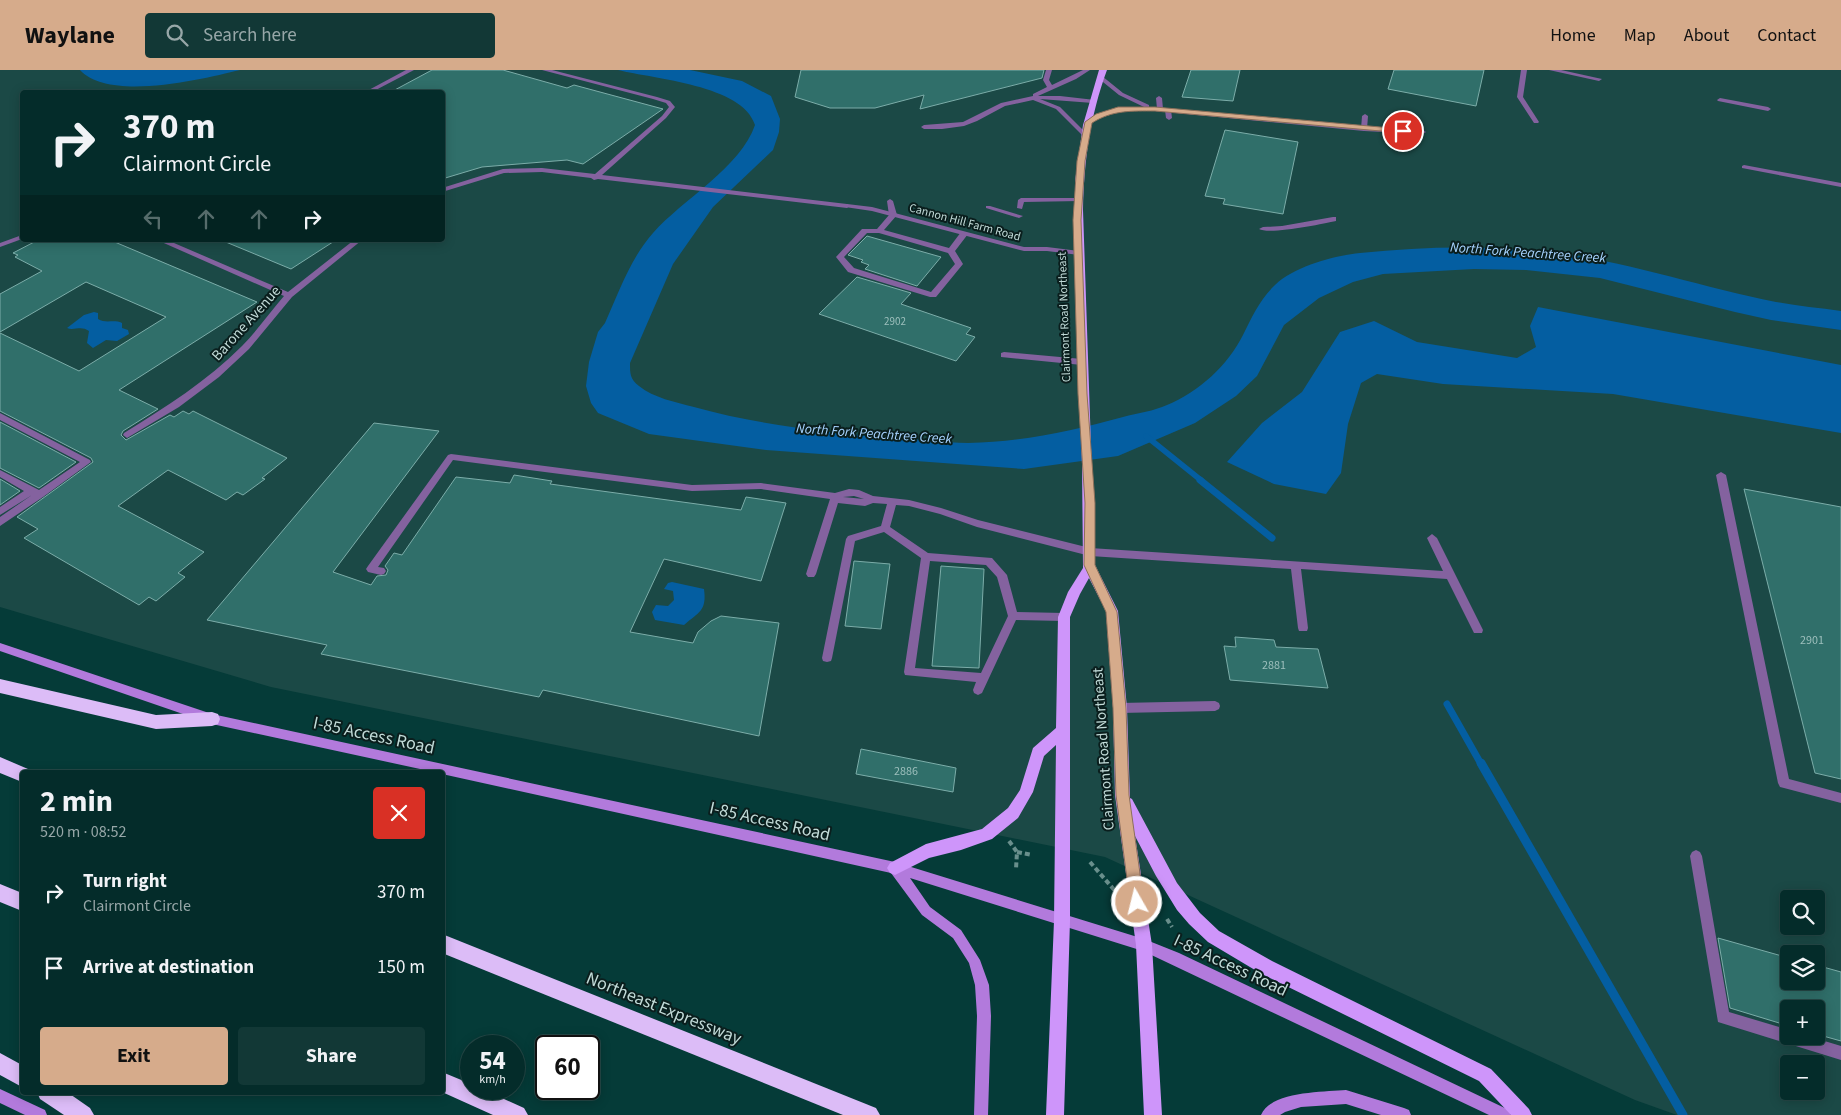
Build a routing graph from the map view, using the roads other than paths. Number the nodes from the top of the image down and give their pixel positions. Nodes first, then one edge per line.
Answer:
1 (411, 70) edge
2 (545, 70) edge
3 (1049, 70) edge
4 (1087, 70) edge
5 (1524, 70) edge
6 (1552, 70) edge
7 (1102, 74) edge
8 (1599, 79) dead end
9 (1050, 87) junction
10 (372, 90) edge
11 (1030, 98) junction
12 (1159, 98) dead end
13 (1720, 100) dead end
14 (1093, 101) junction
15 (1158, 109) junction
16 (1768, 109) dead end
17 (1168, 110) junction
18 (1365, 116) dead end
19 (1169, 118) dead end
20 (1088, 122) junction
21 (1536, 122) dead end
22 (924, 127) dead end
23 (1364, 128) junction
24 (1423, 132) dead end
25 (1086, 136) junction
26 (1744, 167) dead end
27 (594, 178) junction
28 (1841, 185) edge
29 (445, 188) edge
30 (1078, 200) junction
31 (890, 201) dead end
32 (988, 207) dead end
33 (893, 215) junction
34 (1333, 219) dead end
35 (1263, 229) dead end
36 (879, 231) junction
37 (964, 234) junction
38 (20, 238) edge
39 (166, 242) edge
40 (355, 242) edge
41 (0, 245) edge
42 (951, 251) junction
43 (1079, 253) junction
44 (289, 295) junction
45 (1004, 355) dead end
46 (1082, 362) junction
47 (0, 416) edge
48 (127, 436) dead end
49 (0, 473) edge
50 (1721, 475) dead end
51 (36, 492) junction
52 (835, 496) junction
53 (892, 501) junction
54 (0, 512) edge
55 (0, 522) edge
56 (884, 528) junction
57 (1432, 538) dead end
58 (926, 557) junction
59 (1089, 558) junction
60 (1296, 566) junction
61 (381, 571) dead end
62 (811, 574) dead end
63 (1450, 575) junction
64 (1013, 616) junction
65 (1064, 617) junction
66 (1303, 628) dead end
67 (1478, 630) dead end
68 (0, 647) edge
69 (827, 658) dead end
70 (982, 678) junction
71 (0, 686) edge
72 (978, 690) dead end
73 (1215, 706) dead end
74 (1120, 708) junction
75 (212, 719) junction
76 (1063, 731) junction
77 (0, 765) edge
78 (20, 773) edge
79 (1122, 795) junction
80 (1841, 798) edge
81 (1696, 856) dead end
82 (895, 868) junction
83 (0, 893) edge
84 (20, 901) edge
85 (1062, 920) junction
86 (445, 944) edge
87 (1144, 945) junction
88 (1841, 1053) edge
89 (0, 1063) edge
90 (20, 1076) edge
91 (445, 1083) edge
92 (52, 1095) edge
93 (0, 1096) edge
94 (40, 1115) edge
95 (83, 1115) edge
96 (517, 1115) edge
97 (869, 1115) edge
98 (981, 1115) edge
99 (1055, 1115) edge
100 (1153, 1115) edge
101 (1268, 1115) edge
102 (1404, 1115) edge
103 (1504, 1115) edge
104 (1523, 1115) edge

1 - 10 street
2 - 27 street
3 - 9 street
4 - 9 street
5 - 21 street
6 - 8 street
7 - 14 main road, Clairmont Road Northeast
7 - 15 street
9 - 11 street
11 - 14 street
11 - 22 street
11 - 25 street
12 - 15 street
13 - 16 street
14 - 20 main road, Clairmont Road Northeast
15 - 17 street
15 - 20 street
17 - 19 street
17 - 23 street
18 - 23 street
20 - 25 main road, Clairmont Road Northeast
23 - 24 street
25 - 30 main road, Clairmont Road Northeast
26 - 28 street
27 - 29 street
27 - 33 street, Cannon Hill Farm Road
30 - 32 street
30 - 43 main road, Clairmont Road Northeast
31 - 33 street
33 - 36 street
33 - 37 street, Cannon Hill Farm Road
34 - 35 street
36 - 42 street
36 - 42 street
37 - 42 street
37 - 43 street, Cannon Hill Farm Road
38 - 41 street
39 - 44 street
40 - 44 street, Barone Avenue
43 - 46 main road, Clairmont Road Northeast
44 - 48 street, Barone Avenue
45 - 46 street
46 - 59 main road, Clairmont Road Northeast
47 - 51 street
49 - 51 street
50 - 80 street
51 - 54 street
51 - 55 street
52 - 53 street
52 - 61 street
52 - 62 street
53 - 56 street
53 - 59 street
56 - 58 street
56 - 69 street
57 - 63 street
58 - 64 street
58 - 70 street
59 - 60 street
59 - 65 main road, Clairmont Road Northeast
59 - 74 main road, Clairmont Road Northeast
60 - 63 street
60 - 66 street
63 - 67 street
64 - 65 street
64 - 70 street
65 - 76 main road, Clairmont Road Northeast
68 - 75 main road, I-85 Access Road
70 - 72 street
71 - 75 highway
73 - 74 street
74 - 79 main road, Clairmont Road Northeast
75 - 82 main road, I-85 Access Road
76 - 82 main road
76 - 85 main road, Clairmont Road Northeast
77 - 78 highway
79 - 87 main road, Clairmont Road Northeast
79 - 104 main road
81 - 88 street
82 - 85 main road, I-85 Access Road
82 - 98 main road
83 - 84 highway
85 - 87 main road, I-85 Access Road
85 - 99 main road, Clairmont Road Northeast
86 - 97 highway, Northeast Expressway
87 - 100 main road, Clairmont Road Northeast
87 - 103 main road, I-85 Access Road
89 - 90 highway
91 - 96 highway
92 - 95 highway
93 - 94 main road
101 - 102 main road

